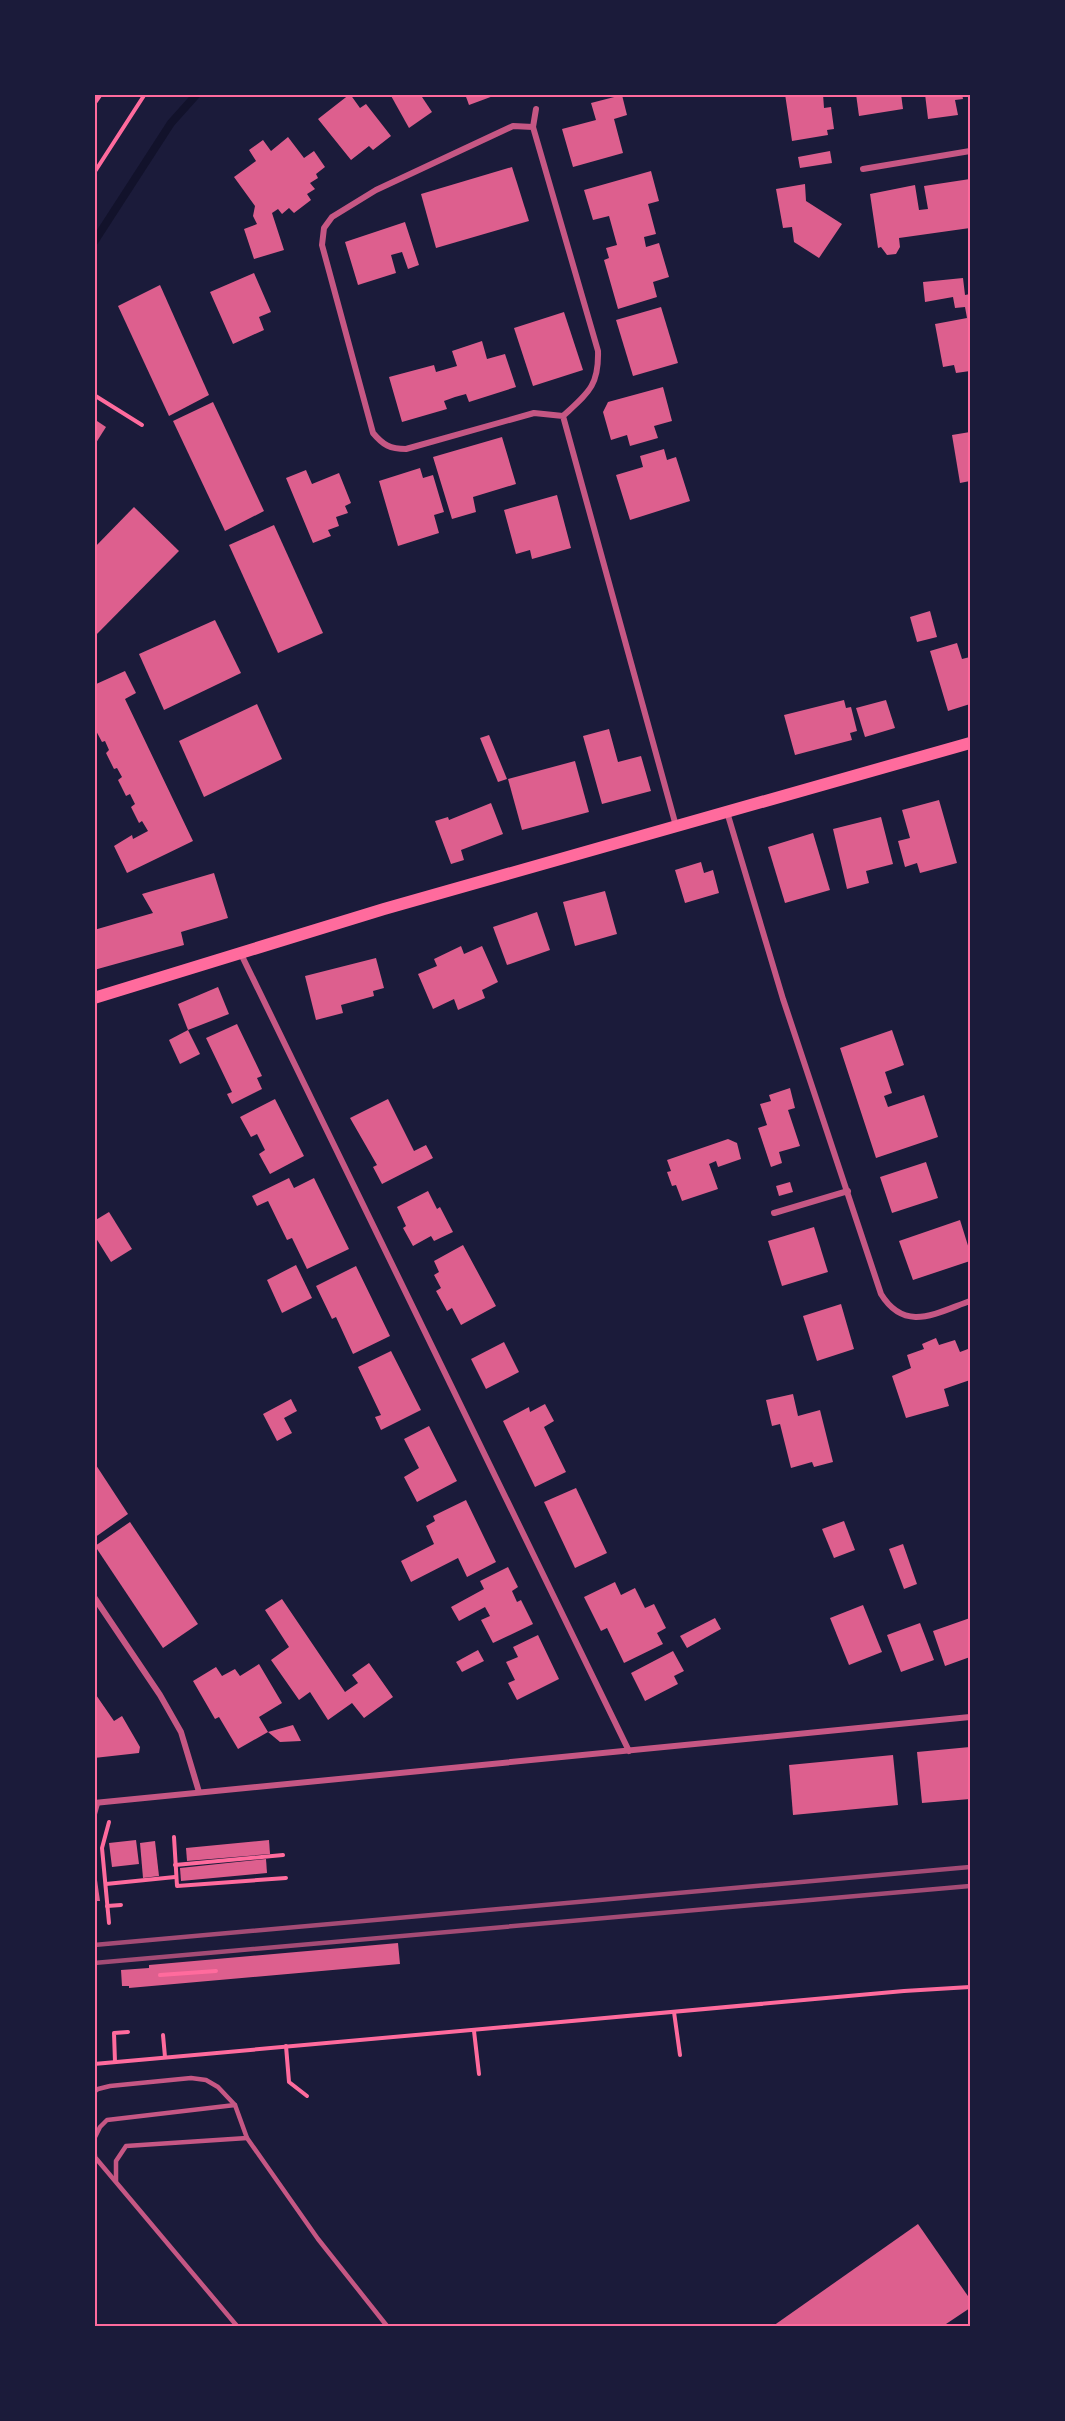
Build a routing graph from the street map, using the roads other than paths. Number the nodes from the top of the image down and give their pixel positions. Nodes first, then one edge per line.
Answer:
1 (536, 109) dead end
2 (532, 127) junction
3 (970, 152) edge
4 (863, 169) dead end
5 (563, 416) junction
6 (970, 743) edge
7 (727, 812) junction
8 (676, 827) junction
9 (241, 954) junction
10 (94, 998) edge
11 (848, 1191) junction
12 (774, 1214) dead end
13 (970, 1301) edge
14 (94, 1597) edge
15 (970, 1717) edge
16 (629, 1751) junction
17 (199, 1792) junction
18 (96, 1803) edge
19 (94, 1817) edge
20 (94, 2092) edge
21 (235, 2105) junction
22 (247, 2138) junction
23 (94, 2139) edge
24 (94, 2145) edge
25 (95, 2156) edge
26 (116, 2181) junction
27 (237, 2326) edge
28 (387, 2326) edge

1 - 2 street
2 - 5 street
2 - 5 street
3 - 4 street
5 - 8 street
6 - 7 main road
7 - 8 main road
7 - 11 street
8 - 9 main road
9 - 10 main road
9 - 16 street
11 - 12 street
11 - 13 street
14 - 17 street
15 - 16 street
16 - 17 street
17 - 18 street
18 - 19 lane
20 - 21 lane
21 - 22 lane
21 - 23 lane
22 - 26 lane
22 - 28 lane
24 - 25 lane
25 - 26 lane
26 - 27 lane

